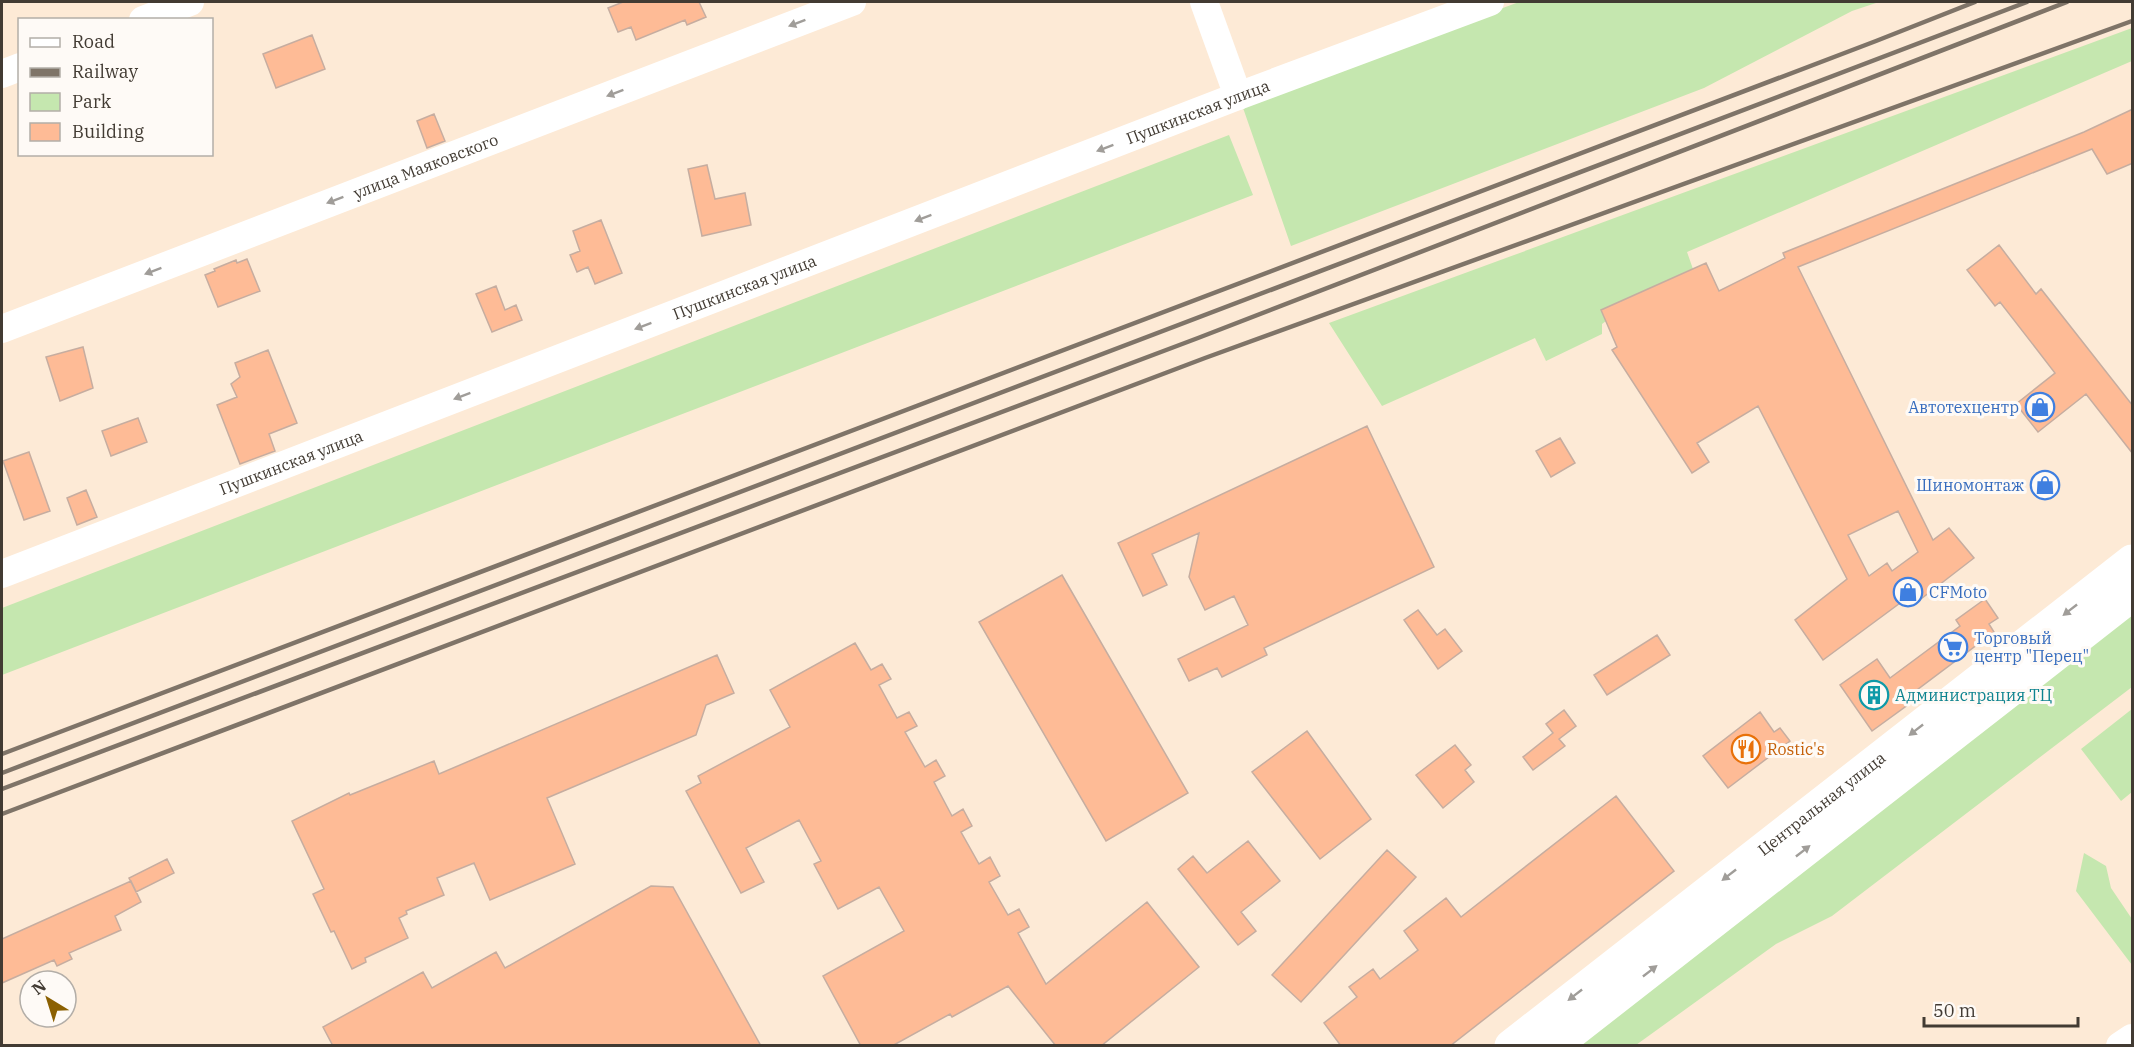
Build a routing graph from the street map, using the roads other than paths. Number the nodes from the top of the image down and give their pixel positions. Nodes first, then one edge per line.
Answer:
1 (190, 2) edge
2 (852, 2) edge
3 (1204, 2) edge
4 (1490, 2) edge
5 (148, 18) edge
6 (18, 68) edge
7 (2, 74) edge
8 (1238, 96) junction
9 (2, 329) edge
10 (2133, 561) edge
11 (2, 574) edge
12 (2114, 598) edge
13 (2133, 1038) edge
14 (1510, 1046) edge
15 (1554, 1046) edge
16 (2120, 1046) edge

1 - 5 street
2 -> 9 street, улица Маяковского
3 - 8 street
4 - 8 street, Пушкинская улица
6 - 7 street
8 -> 11 street, Пушкинская улица
10 - 12 main road, Центральная улица
12 -> 14 main road, Центральная улица
15 -> 12 main road, Центральная улица
13 - 16 street

